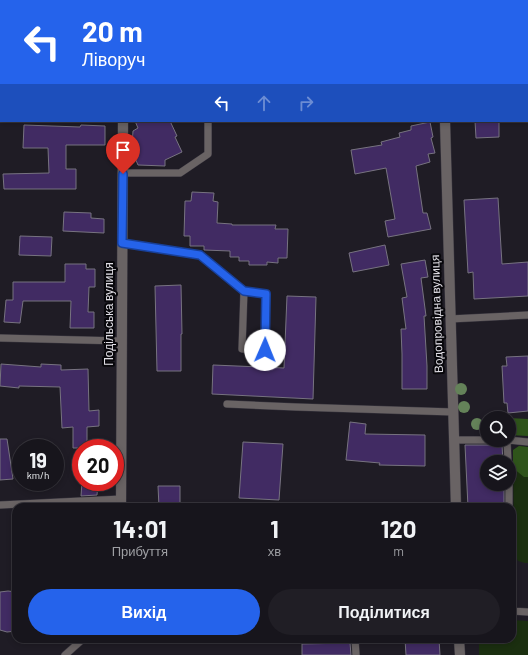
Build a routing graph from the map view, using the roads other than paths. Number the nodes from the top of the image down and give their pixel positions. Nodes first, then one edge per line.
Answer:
1 (123, 122) edge
2 (208, 122) edge
3 (445, 122) edge
4 (123, 174) junction
5 (122, 243) junction
6 (244, 291) junction
7 (528, 315) edge
8 (450, 319) junction
9 (0, 338) edge
10 (122, 341) junction
11 (227, 404) dead end
12 (453, 412) junction
13 (454, 440) junction
14 (480, 440) edge
15 (516, 441) edge
16 (528, 442) edge
17 (509, 491) edge
18 (121, 503) edge
19 (456, 503) edge
20 (509, 503) edge
21 (0, 505) edge
22 (12, 505) edge
23 (516, 611) edge
24 (528, 612) edge
25 (79, 643) edge
26 (355, 643) edge
27 (459, 643) edge
28 (66, 655) edge
29 (356, 655) edge
30 (460, 655) edge

1 - 4 street, Подільська вулиця
2 - 4 lane
3 - 8 street, Водопровідна вулиця
4 - 5 street, Подільська вулиця
5 - 6 lane
5 - 10 street, Подільська вулиця
6 - 6 lane
7 - 8 lane
8 - 12 street, Водопровідна вулиця
9 - 10 lane
10 - 18 street, Подільська вулиця
11 - 12 lane
12 - 13 street, Водопровідна вулиця
13 - 14 lane
13 - 19 street, Водопровідна вулиця
15 - 16 lane
17 - 20 lane
21 - 22 lane
23 - 24 lane
25 - 28 lane
26 - 29 lane
27 - 30 street

